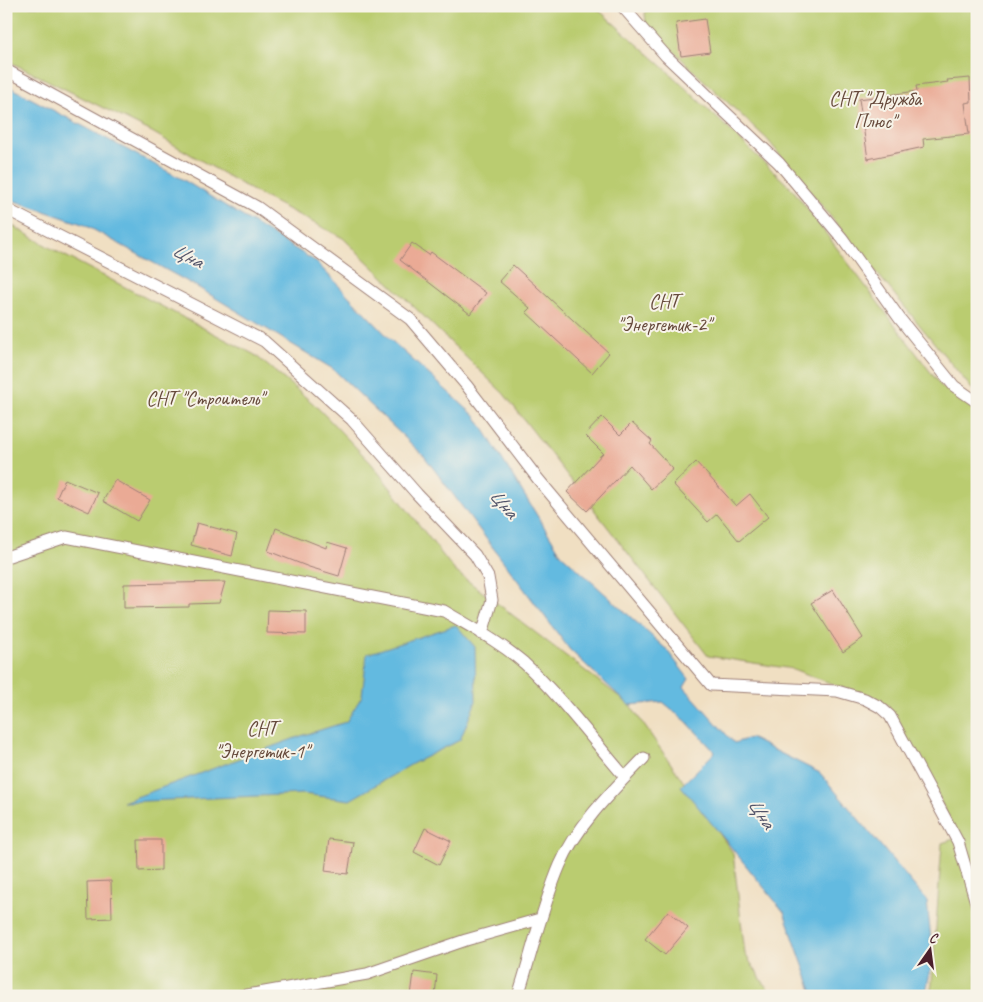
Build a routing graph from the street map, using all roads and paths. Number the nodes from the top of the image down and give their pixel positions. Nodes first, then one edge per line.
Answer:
1 (622, 6) edge
2 (6, 70) edge
3 (6, 209) edge
4 (977, 402) edge
5 (6, 557) edge
6 (482, 634) junction
7 (644, 758) dead end
8 (625, 777) junction
9 (977, 906) edge
10 (540, 919) junction
11 (241, 996) edge
12 (518, 996) edge

1 - 4 lane
2 - 9 lane
3 - 6 lane
5 - 6 lane
6 - 8 lane
7 - 8 lane
8 - 10 lane
10 - 11 lane
10 - 12 lane

